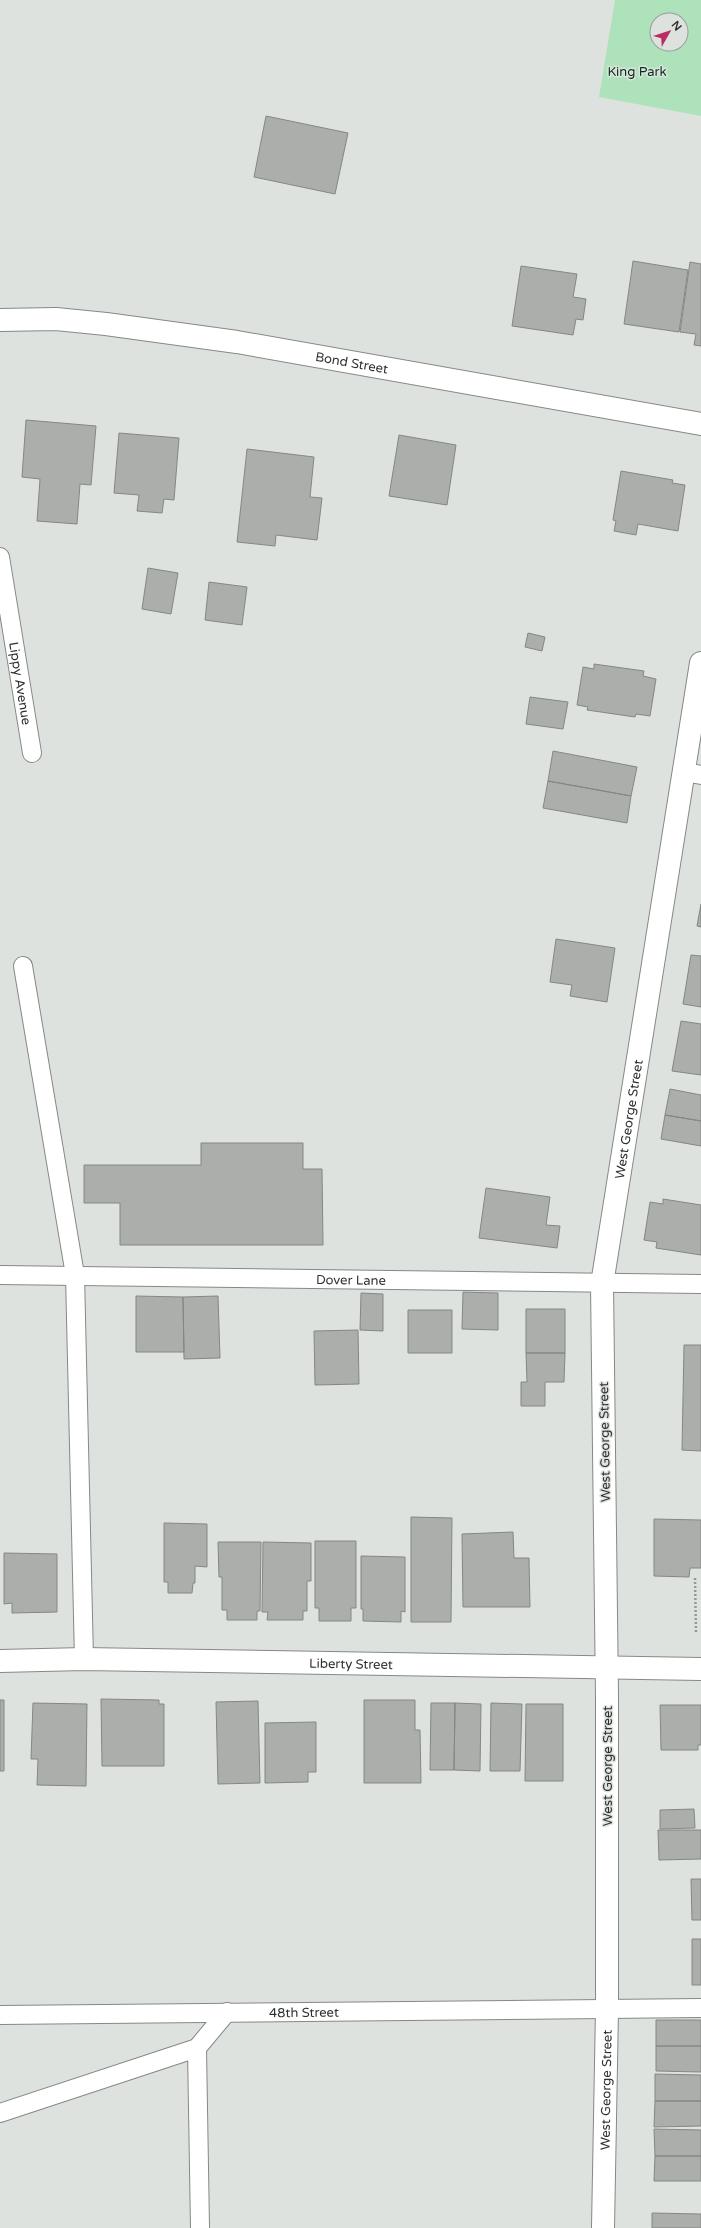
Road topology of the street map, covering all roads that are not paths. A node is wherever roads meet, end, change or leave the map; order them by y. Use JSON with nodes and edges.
{"nodes":[{"id":1,"x":0,"y":320,"type":"edge"},
{"id":2,"x":701,"y":424,"type":"edge"},
{"id":3,"x":0,"y":558,"type":"edge"},
{"id":4,"x":4,"y":615,"type":"edge"},
{"id":5,"x":701,"y":663,"type":"edge"},
{"id":6,"x":32,"y":753,"type":"dead end"},
{"id":7,"x":693,"y":773,"type":"edge"},
{"id":8,"x":23,"y":966,"type":"dead end"},
{"id":9,"x":0,"y":1275,"type":"edge"},
{"id":10,"x":75,"y":1275,"type":"junction"},
{"id":11,"x":602,"y":1284,"type":"junction"},
{"id":12,"x":701,"y":1284,"type":"edge"},
{"id":13,"x":84,"y":1659,"type":"junction"},
{"id":14,"x":0,"y":1661,"type":"edge"},
{"id":15,"x":606,"y":1667,"type":"junction"},
{"id":16,"x":701,"y":1669,"type":"edge"},
{"id":17,"x":701,"y":2008,"type":"edge"},
{"id":18,"x":607,"y":2009,"type":"junction"},
{"id":19,"x":227,"y":2012,"type":"junction"},
{"id":20,"x":0,"y":2015,"type":"edge"},
{"id":21,"x":196,"y":2048,"type":"junction"},
{"id":22,"x":0,"y":2113,"type":"edge"},
{"id":23,"x":200,"y":2228,"type":"edge"},
{"id":24,"x":603,"y":2228,"type":"edge"}],
"edges":[{"from":1,"to":2,"type":"main road","name":"Bond Street"},
{"from":3,"to":4,"type":"lane","name":"Lippy Avenue"},
{"from":4,"to":6,"type":"lane","name":"Lippy Avenue"},
{"from":5,"to":7,"type":"main road","name":"West George Street"},
{"from":7,"to":11,"type":"main road","name":"West George Street"},
{"from":8,"to":10,"type":"lane"},
{"from":9,"to":10,"type":"lane","name":"Dover Lane"},
{"from":10,"to":11,"type":"lane","name":"Dover Lane"},
{"from":10,"to":13,"type":"lane"},
{"from":11,"to":12,"type":"lane","name":"Dover Lane"},
{"from":11,"to":15,"type":"main road","name":"West George Street"},
{"from":13,"to":14,"type":"main road","name":"Liberty Street"},
{"from":13,"to":15,"type":"main road","name":"Liberty Street"},
{"from":15,"to":16,"type":"main road","name":"Liberty Street"},
{"from":15,"to":18,"type":"main road","name":"West George Street"},
{"from":17,"to":18,"type":"lane","name":"48th Street"},
{"from":18,"to":19,"type":"lane","name":"48th Street"},
{"from":18,"to":24,"type":"main road","name":"West George Street"},
{"from":19,"to":20,"type":"lane","name":"48th Street"},
{"from":19,"to":21,"type":"lane"},
{"from":21,"to":22,"type":"lane"},
{"from":21,"to":23,"type":"lane"}]}
